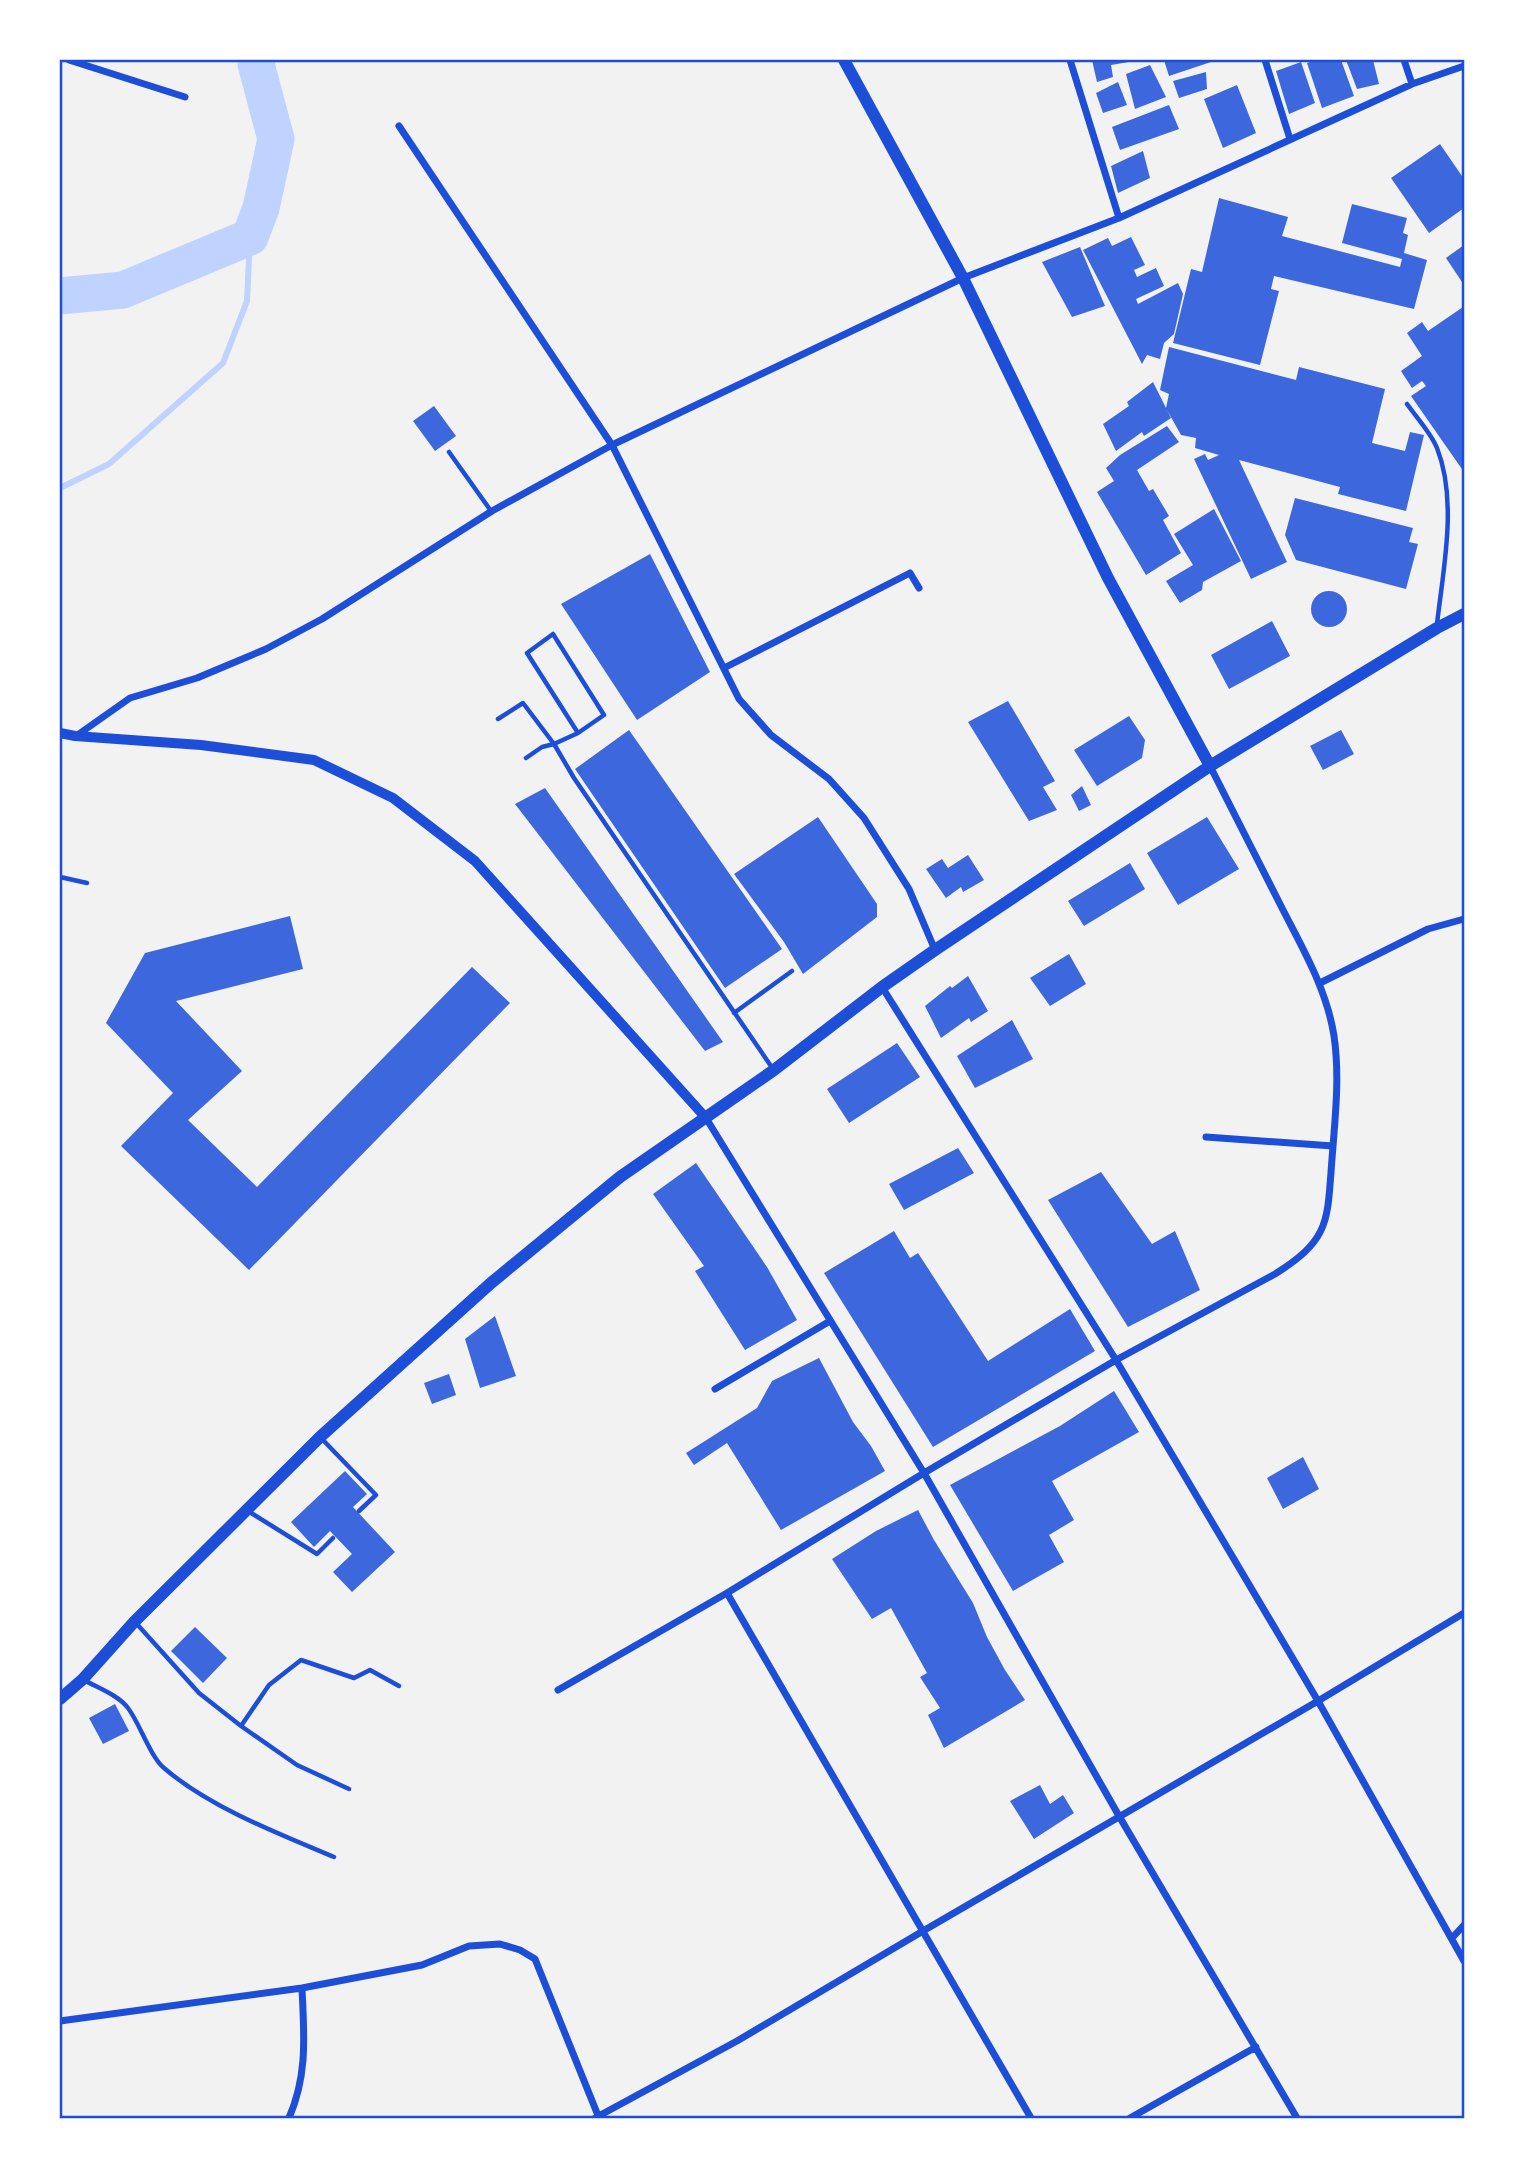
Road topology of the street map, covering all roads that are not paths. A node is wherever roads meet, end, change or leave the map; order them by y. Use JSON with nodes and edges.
{"nodes":[{"id":1,"x":69,"y":60,"type":"edge"},
{"id":2,"x":844,"y":60,"type":"edge"},
{"id":3,"x":1070,"y":60,"type":"edge"},
{"id":4,"x":1265,"y":60,"type":"edge"},
{"id":5,"x":1404,"y":60,"type":"edge"},
{"id":6,"x":1465,"y":66,"type":"edge"},
{"id":7,"x":1412,"y":84,"type":"junction"},
{"id":8,"x":185,"y":97,"type":"dead end"},
{"id":9,"x":399,"y":126,"type":"dead end"},
{"id":10,"x":1290,"y":139,"type":"junction"},
{"id":11,"x":1119,"y":218,"type":"junction"},
{"id":12,"x":963,"y":278,"type":"junction"},
{"id":13,"x":1407,"y":404,"type":"dead end"},
{"id":14,"x":612,"y":445,"type":"junction"},
{"id":15,"x":449,"y":452,"type":"dead end"},
{"id":16,"x":492,"y":511,"type":"junction"},
{"id":17,"x":919,"y":588,"type":"dead end"},
{"id":18,"x":1465,"y":614,"type":"edge"},
{"id":19,"x":1437,"y":628,"type":"junction"},
{"id":20,"x":724,"y":668,"type":"junction"},
{"id":21,"x":498,"y":719,"type":"dead end"},
{"id":22,"x":60,"y":733,"type":"edge"},
{"id":23,"x":578,"y":733,"type":"junction"},
{"id":24,"x":75,"y":736,"type":"junction"},
{"id":25,"x":554,"y":744,"type":"junction"},
{"id":26,"x":526,"y":758,"type":"dead end"},
{"id":27,"x":1210,"y":766,"type":"junction"},
{"id":28,"x":60,"y":877,"type":"edge"},
{"id":29,"x":88,"y":883,"type":"dead end"},
{"id":30,"x":1465,"y":919,"type":"edge"},
{"id":31,"x":935,"y":950,"type":"junction"},
{"id":32,"x":792,"y":971,"type":"dead end"},
{"id":33,"x":1320,"y":984,"type":"junction"},
{"id":34,"x":882,"y":986,"type":"junction"},
{"id":35,"x":734,"y":1013,"type":"junction"},
{"id":36,"x":774,"y":1070,"type":"junction"},
{"id":37,"x":706,"y":1118,"type":"junction"},
{"id":38,"x":1206,"y":1137,"type":"dead end"},
{"id":39,"x":1333,"y":1146,"type":"junction"},
{"id":40,"x":830,"y":1321,"type":"junction"},
{"id":41,"x":1116,"y":1360,"type":"junction"},
{"id":42,"x":715,"y":1389,"type":"dead end"},
{"id":43,"x":320,"y":1437,"type":"junction"},
{"id":44,"x":923,"y":1473,"type":"junction"},
{"id":45,"x":247,"y":1511,"type":"junction"},
{"id":46,"x":359,"y":1511,"type":"dead end"},
{"id":47,"x":333,"y":1538,"type":"dead end"},
{"id":48,"x":727,"y":1593,"type":"junction"},
{"id":49,"x":1465,"y":1613,"type":"edge"},
{"id":50,"x":134,"y":1622,"type":"junction"},
{"id":51,"x":83,"y":1679,"type":"junction"},
{"id":52,"x":399,"y":1686,"type":"dead end"},
{"id":53,"x":558,"y":1690,"type":"dead end"},
{"id":54,"x":60,"y":1699,"type":"edge"},
{"id":55,"x":1318,"y":1701,"type":"junction"},
{"id":56,"x":241,"y":1726,"type":"junction"},
{"id":57,"x":349,"y":1788,"type":"dead end"},
{"id":58,"x":1119,"y":1816,"type":"junction"},
{"id":59,"x":334,"y":1857,"type":"dead end"},
{"id":60,"x":1465,"y":1925,"type":"edge"},
{"id":61,"x":923,"y":1931,"type":"junction"},
{"id":62,"x":1452,"y":1938,"type":"junction"},
{"id":63,"x":1465,"y":1961,"type":"edge"},
{"id":64,"x":302,"y":1988,"type":"junction"},
{"id":65,"x":60,"y":2021,"type":"edge"},
{"id":66,"x":1256,"y":2047,"type":"junction"},
{"id":67,"x":598,"y":2118,"type":"edge"},
{"id":68,"x":289,"y":2119,"type":"edge"},
{"id":69,"x":1031,"y":2119,"type":"edge"},
{"id":70,"x":1130,"y":2119,"type":"edge"},
{"id":71,"x":1297,"y":2119,"type":"edge"}],
"edges":[{"from":1,"to":8,"type":"street"},
{"from":2,"to":12,"type":"main road"},
{"from":3,"to":11,"type":"street"},
{"from":4,"to":10,"type":"street"},
{"from":5,"to":7,"type":"street"},
{"from":6,"to":7,"type":"street"},
{"from":7,"to":10,"type":"street"},
{"from":9,"to":14,"type":"street"},
{"from":10,"to":11,"type":"street"},
{"from":11,"to":12,"type":"street"},
{"from":12,"to":14,"type":"street"},
{"from":12,"to":27,"type":"main road"},
{"from":13,"to":19,"type":"lane"},
{"from":14,"to":16,"type":"street"},
{"from":14,"to":20,"type":"street"},
{"from":15,"to":16,"type":"lane"},
{"from":16,"to":24,"type":"street"},
{"from":17,"to":20,"type":"street"},
{"from":18,"to":19,"type":"main road"},
{"from":19,"to":27,"type":"main road"},
{"from":20,"to":31,"type":"street"},
{"from":21,"to":25,"type":"lane"},
{"from":22,"to":24,"type":"street"},
{"from":23,"to":23,"type":"lane"},
{"from":23,"to":25,"type":"lane"},
{"from":24,"to":37,"type":"street"},
{"from":25,"to":26,"type":"lane"},
{"from":25,"to":35,"type":"lane"},
{"from":27,"to":31,"type":"main road"},
{"from":27,"to":33,"type":"street"},
{"from":28,"to":29,"type":"lane"},
{"from":30,"to":33,"type":"street"},
{"from":31,"to":34,"type":"main road"},
{"from":32,"to":35,"type":"lane"},
{"from":33,"to":39,"type":"street"},
{"from":34,"to":36,"type":"main road"},
{"from":34,"to":41,"type":"street"},
{"from":35,"to":36,"type":"lane"},
{"from":36,"to":37,"type":"main road"},
{"from":37,"to":40,"type":"street"},
{"from":37,"to":43,"type":"main road"},
{"from":38,"to":39,"type":"street"},
{"from":39,"to":41,"type":"street"},
{"from":40,"to":42,"type":"street"},
{"from":40,"to":44,"type":"street"},
{"from":41,"to":44,"type":"street"},
{"from":41,"to":55,"type":"street"},
{"from":43,"to":45,"type":"main road"},
{"from":43,"to":46,"type":"lane"},
{"from":44,"to":48,"type":"street"},
{"from":44,"to":58,"type":"street"},
{"from":45,"to":47,"type":"lane"},
{"from":45,"to":50,"type":"main road"},
{"from":48,"to":53,"type":"street"},
{"from":48,"to":61,"type":"street"},
{"from":49,"to":55,"type":"street"},
{"from":50,"to":51,"type":"main road"},
{"from":50,"to":56,"type":"lane"},
{"from":51,"to":54,"type":"main road"},
{"from":51,"to":59,"type":"lane"},
{"from":52,"to":56,"type":"lane"},
{"from":55,"to":58,"type":"street"},
{"from":55,"to":62,"type":"street"},
{"from":56,"to":57,"type":"lane"},
{"from":58,"to":61,"type":"street"},
{"from":58,"to":66,"type":"street"},
{"from":60,"to":62,"type":"street"},
{"from":61,"to":67,"type":"street"},
{"from":61,"to":69,"type":"street"},
{"from":62,"to":63,"type":"street"},
{"from":64,"to":65,"type":"street"},
{"from":64,"to":67,"type":"street"},
{"from":64,"to":68,"type":"street"},
{"from":66,"to":70,"type":"street"},
{"from":66,"to":71,"type":"street"}]}
